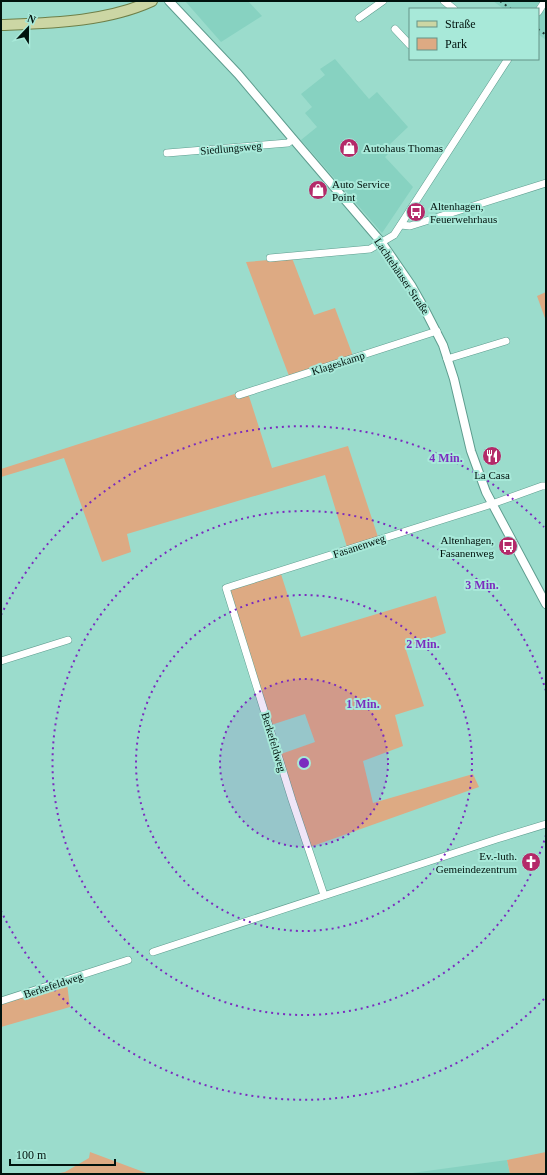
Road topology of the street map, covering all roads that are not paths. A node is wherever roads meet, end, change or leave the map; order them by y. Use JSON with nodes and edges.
{"nodes":[{"id":1,"x":152,"y":1,"type":"edge"},
{"id":2,"x":170,"y":1,"type":"edge"},
{"id":3,"x":383,"y":1,"type":"edge"},
{"id":4,"x":444,"y":1,"type":"edge"},
{"id":5,"x":545,"y":1,"type":"edge"},
{"id":6,"x":453,"y":8,"type":"edge"},
{"id":7,"x":539,"y":10,"type":"edge"},
{"id":8,"x":359,"y":18,"type":"dead end"},
{"id":9,"x":1,"y":25,"type":"edge"},
{"id":10,"x":395,"y":29,"type":"dead end"},
{"id":11,"x":409,"y":44,"type":"edge"},
{"id":12,"x":507,"y":60,"type":"edge"},
{"id":13,"x":293,"y":139,"type":"junction"},
{"id":14,"x":167,"y":153,"type":"dead end"},
{"id":15,"x":546,"y":183,"type":"edge"},
{"id":16,"x":402,"y":225,"type":"junction"},
{"id":17,"x":382,"y":243,"type":"junction"},
{"id":18,"x":270,"y":258,"type":"dead end"},
{"id":19,"x":437,"y":331,"type":"junction"},
{"id":20,"x":506,"y":341,"type":"dead end"},
{"id":21,"x":448,"y":359,"type":"junction"},
{"id":22,"x":239,"y":395,"type":"dead end"},
{"id":23,"x":546,"y":486,"type":"edge"},
{"id":24,"x":492,"y":504,"type":"junction"},
{"id":25,"x":226,"y":588,"type":"joint"},
{"id":26,"x":546,"y":604,"type":"edge"},
{"id":27,"x":68,"y":640,"type":"dead end"},
{"id":28,"x":1,"y":661,"type":"edge"},
{"id":29,"x":546,"y":824,"type":"edge"},
{"id":30,"x":324,"y":895,"type":"junction"},
{"id":31,"x":153,"y":952,"type":"dead end"},
{"id":32,"x":128,"y":960,"type":"dead end"},
{"id":33,"x":1,"y":1001,"type":"edge"}],
"edges":[{"from":1,"to":9,"type":"main road"},
{"from":2,"to":13,"type":"street","name":"Lachtehäuser Straße"},
{"from":3,"to":8,"type":"street"},
{"from":4,"to":6,"type":"street"},
{"from":5,"to":7,"type":"street"},
{"from":10,"to":11,"type":"street"},
{"from":12,"to":16,"type":"street"},
{"from":13,"to":14,"type":"street","name":"Siedlungsweg"},
{"from":13,"to":17,"type":"street","name":"Lachtehäuser Straße"},
{"from":15,"to":16,"type":"street"},
{"from":16,"to":17,"type":"street"},
{"from":17,"to":18,"type":"street"},
{"from":17,"to":19,"type":"street","name":"Lachtehäuser Straße"},
{"from":19,"to":21,"type":"street","name":"Lachtehäuser Straße"},
{"from":19,"to":22,"type":"street","name":"Klageskamp"},
{"from":20,"to":21,"type":"street"},
{"from":21,"to":24,"type":"street","name":"Lachtehäuser Straße"},
{"from":23,"to":24,"type":"street","name":"Fasanenweg"},
{"from":24,"to":25,"type":"street","name":"Fasanenweg"},
{"from":24,"to":26,"type":"street","name":"Lachtehäuser Straße"},
{"from":25,"to":30,"type":"street","name":"Berkefeldweg"},
{"from":27,"to":28,"type":"street"},
{"from":29,"to":30,"type":"street"},
{"from":30,"to":31,"type":"street"},
{"from":32,"to":33,"type":"street","name":"Berkefeldweg"}]}
